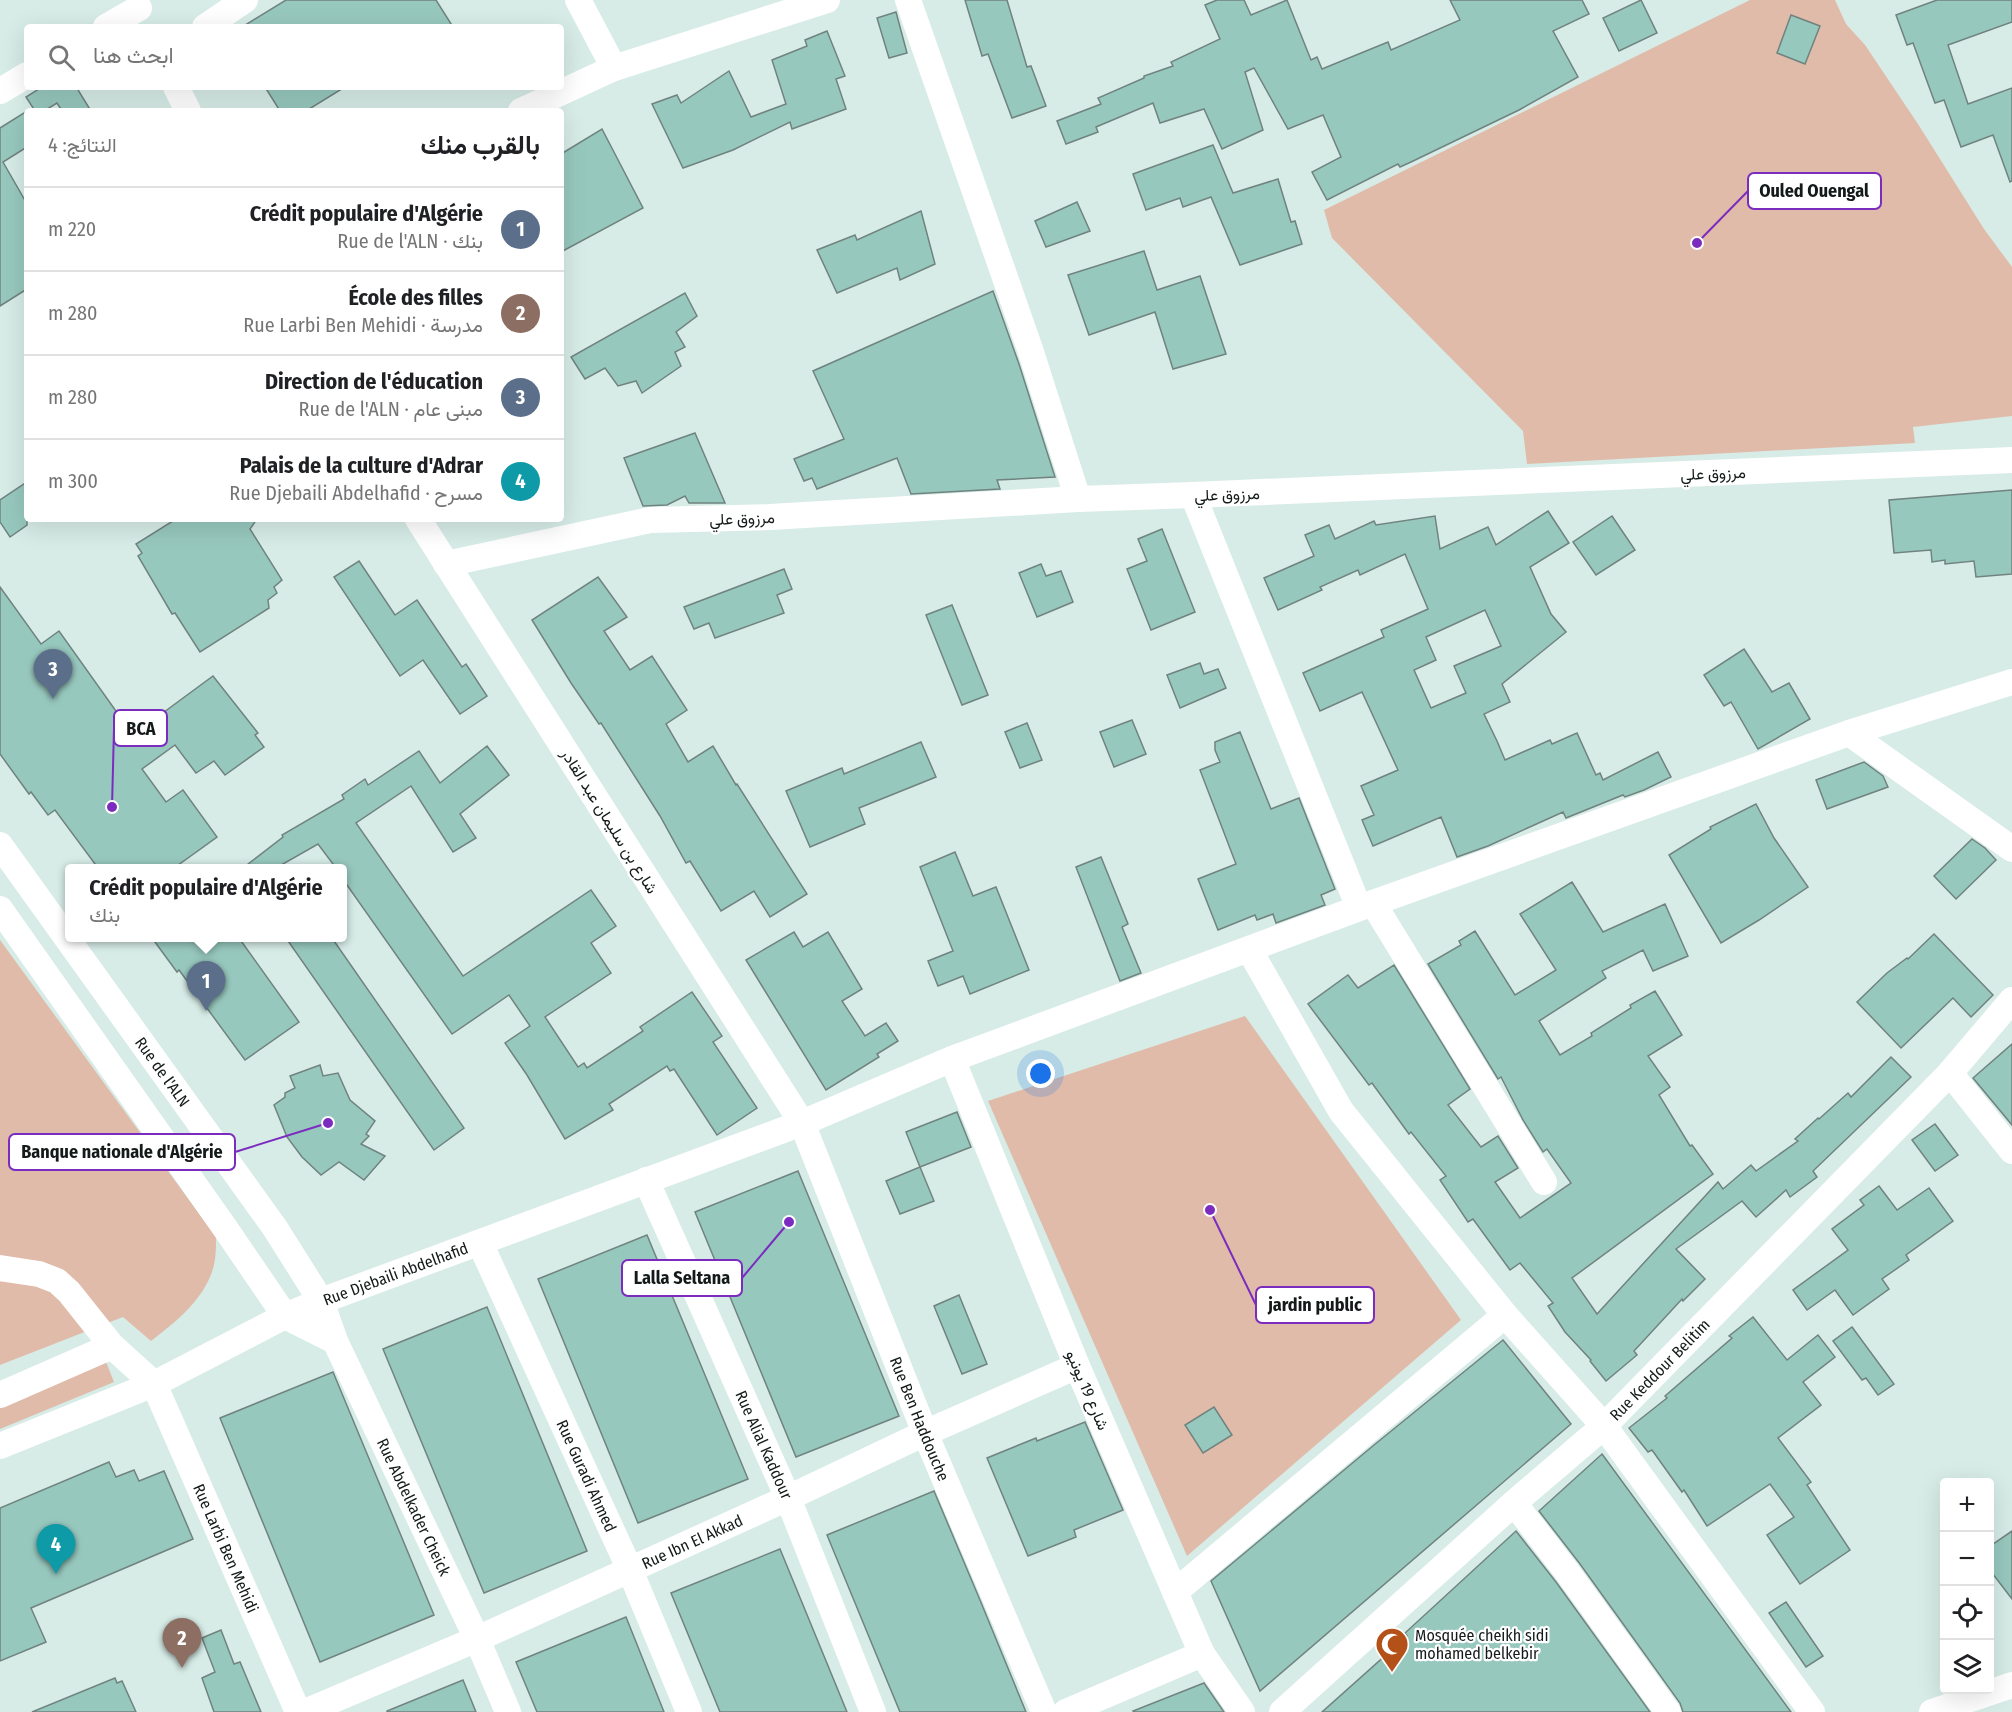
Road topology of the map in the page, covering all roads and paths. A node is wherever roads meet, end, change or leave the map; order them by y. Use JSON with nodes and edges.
{"nodes":[{"id":1,"x":245,"y":0,"type":"edge"},
{"id":2,"x":578,"y":0,"type":"edge"},
{"id":3,"x":826,"y":0,"type":"edge"},
{"id":4,"x":908,"y":0,"type":"edge"},
{"id":5,"x":140,"y":12,"type":"edge"},
{"id":6,"x":113,"y":24,"type":"edge"},
{"id":7,"x":210,"y":24,"type":"edge"},
{"id":8,"x":614,"y":68,"type":"junction"},
{"id":9,"x":24,"y":77,"type":"edge"},
{"id":10,"x":178,"y":90,"type":"edge"},
{"id":11,"x":0,"y":91,"type":"edge"},
{"id":12,"x":186,"y":108,"type":"edge"},
{"id":13,"x":527,"y":108,"type":"edge"},
{"id":14,"x":2012,"y":460,"type":"edge"},
{"id":15,"x":1193,"y":495,"type":"junction"},
{"id":16,"x":1078,"y":499,"type":"junction"},
{"id":17,"x":420,"y":522,"type":"edge"},
{"id":18,"x":446,"y":564,"type":"junction"},
{"id":19,"x":2012,"y":682,"type":"edge"},
{"id":20,"x":1849,"y":733,"type":"junction"},
{"id":21,"x":0,"y":845,"type":"edge"},
{"id":22,"x":2012,"y":849,"type":"edge"},
{"id":23,"x":1366,"y":906,"type":"junction"},
{"id":24,"x":0,"y":909,"type":"edge"},
{"id":25,"x":65,"y":936,"type":"edge"},
{"id":26,"x":70,"y":942,"type":"edge"},
{"id":27,"x":1249,"y":949,"type":"junction"},
{"id":28,"x":2012,"y":1000,"type":"edge"},
{"id":29,"x":952,"y":1059,"type":"junction"},
{"id":30,"x":1950,"y":1073,"type":"junction"},
{"id":31,"x":802,"y":1123,"type":"junction"},
{"id":32,"x":2012,"y":1151,"type":"edge"},
{"id":33,"x":646,"y":1180,"type":"junction"},
{"id":34,"x":1544,"y":1182,"type":"dead end"},
{"id":35,"x":480,"y":1243,"type":"junction"},
{"id":36,"x":0,"y":1268,"type":"edge"},
{"id":37,"x":321,"y":1301,"type":"junction"},
{"id":38,"x":1505,"y":1315,"type":"junction"},
{"id":39,"x":285,"y":1316,"type":"junction"},
{"id":40,"x":335,"y":1341,"type":"junction"},
{"id":41,"x":112,"y":1346,"type":"junction"},
{"id":42,"x":1077,"y":1366,"type":"junction"},
{"id":43,"x":154,"y":1384,"type":"junction"},
{"id":44,"x":0,"y":1395,"type":"edge"},
{"id":45,"x":1604,"y":1426,"type":"junction"},
{"id":46,"x":925,"y":1433,"type":"junction"},
{"id":47,"x":0,"y":1446,"type":"edge"},
{"id":48,"x":788,"y":1498,"type":"junction"},
{"id":49,"x":1515,"y":1503,"type":"junction"},
{"id":50,"x":630,"y":1570,"type":"junction"},
{"id":51,"x":1175,"y":1592,"type":"junction"},
{"id":52,"x":477,"y":1639,"type":"junction"},
{"id":53,"x":1202,"y":1654,"type":"junction"},
{"id":54,"x":2012,"y":1684,"type":"edge"},
{"id":55,"x":298,"y":1712,"type":"edge"},
{"id":56,"x":305,"y":1712,"type":"edge"},
{"id":57,"x":508,"y":1712,"type":"edge"},
{"id":58,"x":690,"y":1712,"type":"edge"},
{"id":59,"x":873,"y":1712,"type":"edge"},
{"id":60,"x":1044,"y":1712,"type":"edge"},
{"id":61,"x":1066,"y":1712,"type":"edge"},
{"id":62,"x":1242,"y":1712,"type":"edge"},
{"id":63,"x":1282,"y":1712,"type":"edge"},
{"id":64,"x":1668,"y":1712,"type":"edge"},
{"id":65,"x":1812,"y":1712,"type":"edge"},
{"id":66,"x":1932,"y":1712,"type":"edge"}],
"edges":[{"from":1,"to":7,"type":"street"},
{"from":2,"to":8,"type":"street"},
{"from":3,"to":8,"type":"street"},
{"from":4,"to":16,"type":"street"},
{"from":5,"to":6,"type":"street"},
{"from":8,"to":13,"type":"street"},
{"from":9,"to":11,"type":"street"},
{"from":10,"to":12,"type":"street"},
{"from":14,"to":15,"type":"street","name":"مرزوق علي"},
{"from":15,"to":16,"type":"street","name":"مرزوق علي"},
{"from":15,"to":23,"type":"street"},
{"from":16,"to":18,"type":"street","name":"مرزوق علي"},
{"from":17,"to":18,"type":"street","name":"شارع بن سليمان عبد القادر"},
{"from":18,"to":31,"type":"street","name":"شارع بن سليمان عبد القادر"},
{"from":19,"to":20,"type":"street","name":"Rue Djebaili Abdelhafid"},
{"from":20,"to":22,"type":"street"},
{"from":20,"to":23,"type":"street","name":"Rue Djebaili Abdelhafid"},
{"from":21,"to":25,"type":"street","name":"Rue de l'ALN"},
{"from":23,"to":27,"type":"street","name":"Rue Djebaili Abdelhafid"},
{"from":23,"to":34,"type":"street"},
{"from":24,"to":39,"type":"street"},
{"from":26,"to":37,"type":"street","name":"Rue de l'ALN"},
{"from":27,"to":29,"type":"street","name":"Rue Djebaili Abdelhafid"},
{"from":27,"to":38,"type":"street"},
{"from":28,"to":30,"type":"street","name":"Rue Keddour Belitim"},
{"from":29,"to":31,"type":"street","name":"Rue Djebaili Abdelhafid"},
{"from":29,"to":42,"type":"street","name":"شارع 19 يونيو"},
{"from":30,"to":32,"type":"street"},
{"from":30,"to":45,"type":"street","name":"Rue Keddour Belitim"},
{"from":31,"to":33,"type":"street","name":"Rue Djebaili Abdelhafid"},
{"from":31,"to":46,"type":"street","name":"Rue Ben Haddouche"},
{"from":33,"to":35,"type":"street","name":"Rue Djebaili Abdelhafid"},
{"from":33,"to":48,"type":"street","name":"Rue Alial Kaddour"},
{"from":35,"to":37,"type":"street","name":"Rue Djebaili Abdelhafid"},
{"from":35,"to":50,"type":"street","name":"Rue Guradi Ahmed"},
{"from":36,"to":41,"type":"street"},
{"from":37,"to":39,"type":"street","name":"Rue Djebaili Abdelhafid"},
{"from":37,"to":40,"type":"street","name":"Rue Abdelkader Cheick"},
{"from":38,"to":45,"type":"street"},
{"from":38,"to":51,"type":"street"},
{"from":39,"to":40,"type":"street"},
{"from":39,"to":43,"type":"street","name":"Rue Djebaili Abdelhafid"},
{"from":40,"to":52,"type":"street","name":"Rue Abdelkader Cheick"},
{"from":41,"to":43,"type":"street"},
{"from":41,"to":44,"type":"street"},
{"from":42,"to":46,"type":"street","name":"Rue Ibn El Akkad"},
{"from":42,"to":51,"type":"street","name":"شارع 19 يونيو"},
{"from":43,"to":47,"type":"street","name":"Rue Djebaili Abdelhafid"},
{"from":43,"to":55,"type":"street","name":"Rue Larbi Ben Mehidi"},
{"from":45,"to":49,"type":"street","name":"Rue Keddour Belitim"},
{"from":45,"to":65,"type":"street"},
{"from":46,"to":48,"type":"street","name":"Rue Ibn El Akkad"},
{"from":46,"to":60,"type":"street","name":"Rue Ben Haddouche"},
{"from":48,"to":50,"type":"street","name":"Rue Ibn El Akkad"},
{"from":48,"to":59,"type":"street","name":"Rue Alial Kaddour"},
{"from":49,"to":63,"type":"street","name":"Rue Keddour Belitim"},
{"from":49,"to":64,"type":"street"},
{"from":50,"to":52,"type":"street","name":"Rue Ibn El Akkad"},
{"from":50,"to":58,"type":"street","name":"Rue Guradi Ahmed"},
{"from":51,"to":53,"type":"street","name":"شارع 19 يونيو"},
{"from":52,"to":56,"type":"street","name":"Rue Ibn El Akkad"},
{"from":52,"to":57,"type":"street","name":"Rue Abdelkader Cheick"},
{"from":53,"to":61,"type":"street"},
{"from":53,"to":62,"type":"street","name":"شارع 19 يونيو"},
{"from":54,"to":66,"type":"street"}]}
